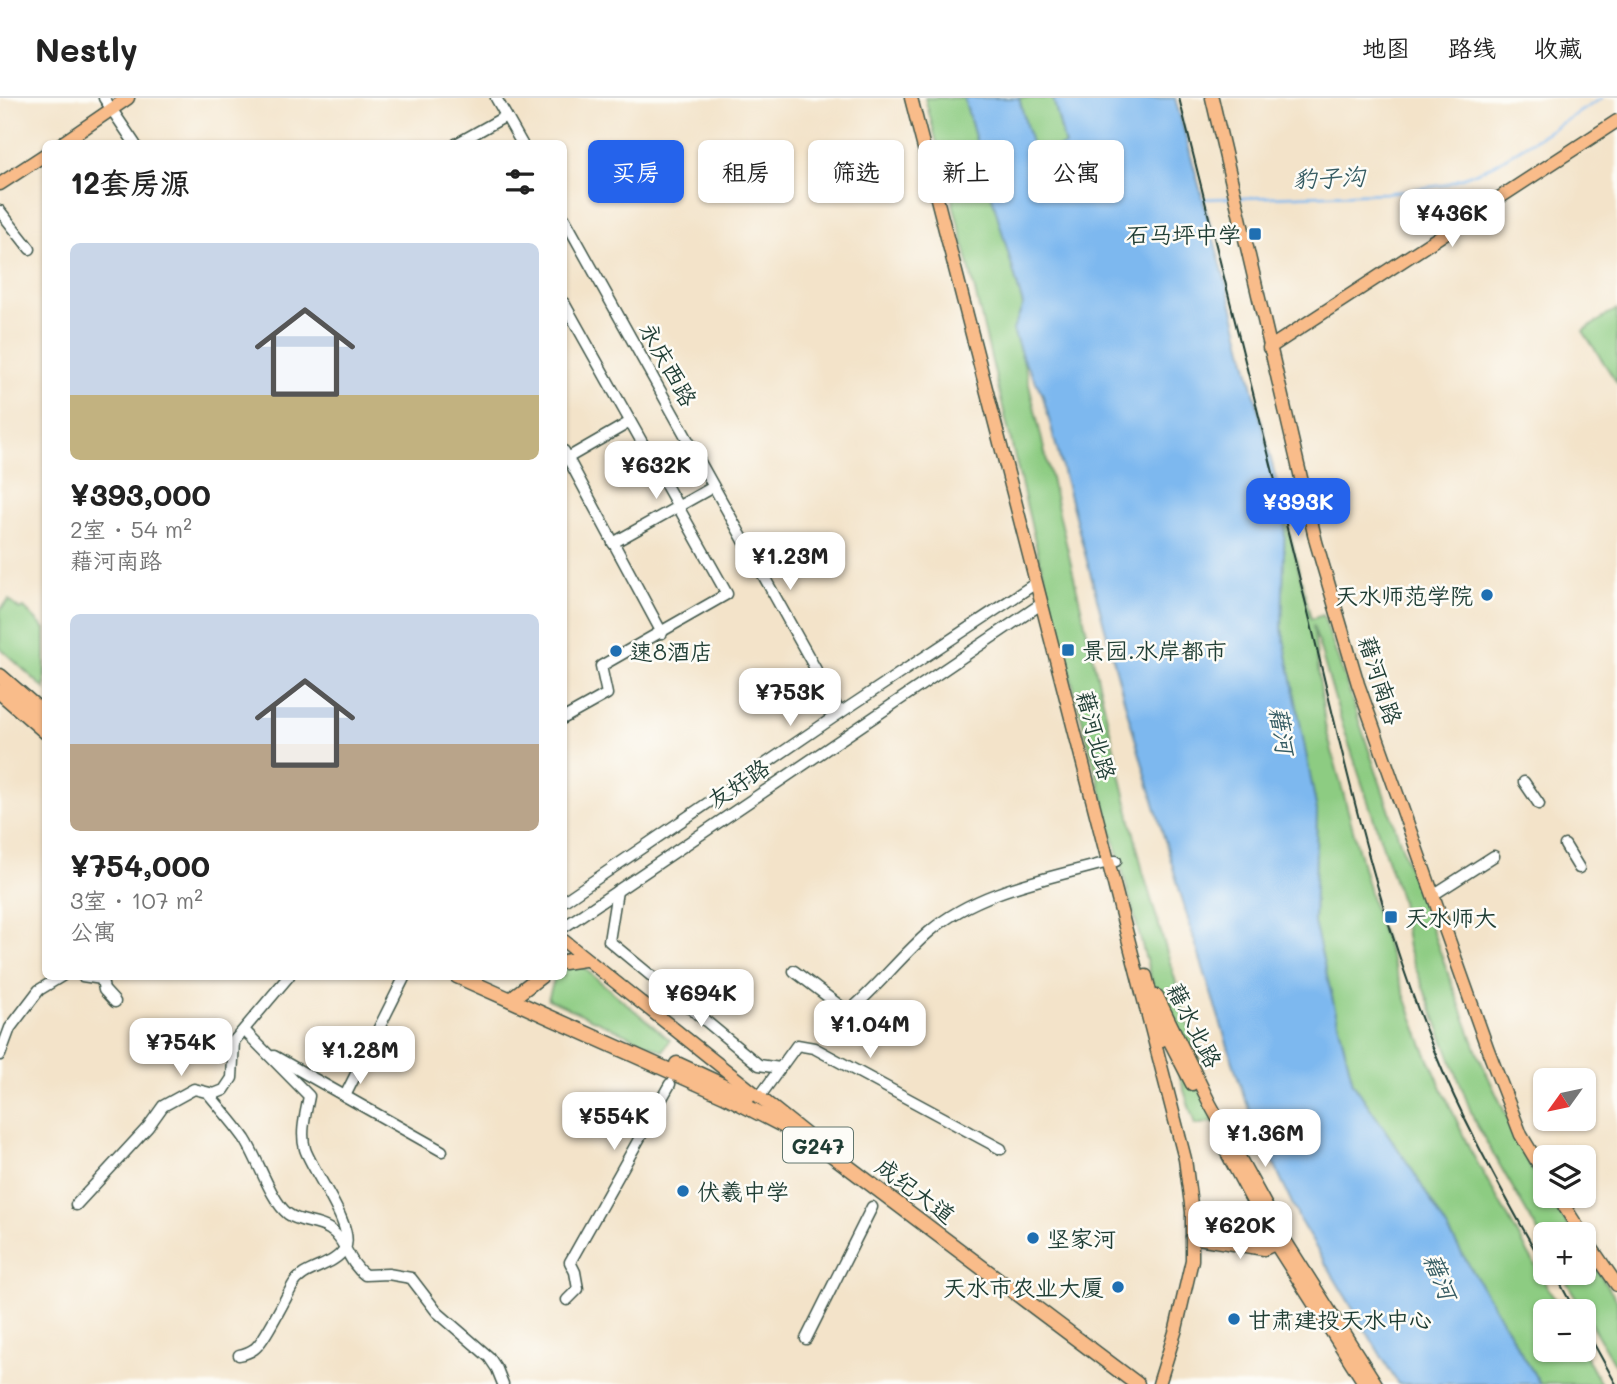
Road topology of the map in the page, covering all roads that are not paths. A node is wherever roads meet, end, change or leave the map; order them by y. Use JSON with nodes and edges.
{"nodes":[{"id":1,"x":128,"y":98,"type":"edge"},
{"id":2,"x":496,"y":98,"type":"edge"},
{"id":3,"x":911,"y":98,"type":"edge"},
{"id":4,"x":919,"y":98,"type":"edge"},
{"id":5,"x":1215,"y":99,"type":"edge"},
{"id":6,"x":108,"y":104,"type":"edge"},
{"id":7,"x":506,"y":116,"type":"junction"},
{"id":8,"x":1617,"y":121,"type":"edge"},
{"id":9,"x":66,"y":140,"type":"edge"},
{"id":10,"x":132,"y":140,"type":"edge"},
{"id":11,"x":464,"y":140,"type":"edge"},
{"id":12,"x":520,"y":140,"type":"edge"},
{"id":13,"x":42,"y":156,"type":"edge"},
{"id":14,"x":2,"y":178,"type":"edge"},
{"id":15,"x":0,"y":211,"type":"edge"},
{"id":16,"x":567,"y":223,"type":"edge"},
{"id":17,"x":30,"y":249,"type":"dead end"},
{"id":18,"x":567,"y":308,"type":"edge"},
{"id":19,"x":1269,"y":348,"type":"junction"},
{"id":20,"x":630,"y":422,"type":"junction"},
{"id":21,"x":567,"y":455,"type":"edge"},
{"id":22,"x":567,"y":460,"type":"edge"},
{"id":23,"x":713,"y":487,"type":"junction"},
{"id":24,"x":678,"y":507,"type":"junction"},
{"id":25,"x":613,"y":543,"type":"junction"},
{"id":26,"x":1035,"y":583,"type":"junction"},
{"id":27,"x":1041,"y":604,"type":"junction"},
{"id":28,"x":662,"y":633,"type":"junction"},
{"id":29,"x":0,"y":676,"type":"edge"},
{"id":30,"x":0,"y":692,"type":"edge"},
{"id":31,"x":42,"y":713,"type":"edge"},
{"id":32,"x":840,"y":713,"type":"junction"},
{"id":33,"x":567,"y":716,"type":"edge"},
{"id":34,"x":42,"y":729,"type":"edge"},
{"id":35,"x":1524,"y":782,"type":"dead end"},
{"id":36,"x":1539,"y":804,"type":"dead end"},
{"id":37,"x":1565,"y":845,"type":"dead end"},
{"id":38,"x":1494,"y":856,"type":"dead end"},
{"id":39,"x":1112,"y":862,"type":"junction"},
{"id":40,"x":1579,"y":868,"type":"dead end"},
{"id":41,"x":617,"y":891,"type":"junction"},
{"id":42,"x":1433,"y":895,"type":"junction"},
{"id":43,"x":567,"y":899,"type":"edge"},
{"id":44,"x":567,"y":925,"type":"edge"},
{"id":45,"x":567,"y":945,"type":"edge"},
{"id":46,"x":584,"y":959,"type":"junction"},
{"id":47,"x":567,"y":962,"type":"edge"},
{"id":48,"x":794,"y":971,"type":"dead end"},
{"id":49,"x":1142,"y":976,"type":"junction"},
{"id":50,"x":55,"y":980,"type":"edge"},
{"id":51,"x":104,"y":980,"type":"edge"},
{"id":52,"x":286,"y":980,"type":"edge"},
{"id":53,"x":403,"y":980,"type":"edge"},
{"id":54,"x":466,"y":980,"type":"edge"},
{"id":55,"x":484,"y":980,"type":"edge"},
{"id":56,"x":536,"y":980,"type":"edge"},
{"id":57,"x":516,"y":995,"type":"junction"},
{"id":58,"x":115,"y":1002,"type":"dead end"},
{"id":59,"x":1157,"y":1015,"type":"junction"},
{"id":60,"x":244,"y":1030,"type":"junction"},
{"id":61,"x":263,"y":1049,"type":"junction"},
{"id":62,"x":0,"y":1055,"type":"edge"},
{"id":63,"x":780,"y":1068,"type":"junction"},
{"id":64,"x":670,"y":1084,"type":"dead end"},
{"id":65,"x":208,"y":1093,"type":"junction"},
{"id":66,"x":345,"y":1096,"type":"junction"},
{"id":67,"x":760,"y":1096,"type":"junction"},
{"id":68,"x":794,"y":1123,"type":"junction"},
{"id":69,"x":815,"y":1142,"type":"junction"},
{"id":70,"x":1001,"y":1149,"type":"dead end"},
{"id":71,"x":442,"y":1151,"type":"dead end"},
{"id":72,"x":1533,"y":1155,"type":"edge"},
{"id":73,"x":76,"y":1205,"type":"dead end"},
{"id":74,"x":872,"y":1207,"type":"dead end"},
{"id":75,"x":1196,"y":1237,"type":"junction"},
{"id":76,"x":1280,"y":1241,"type":"junction"},
{"id":77,"x":345,"y":1247,"type":"junction"},
{"id":78,"x":1596,"y":1254,"type":"edge"},
{"id":79,"x":1617,"y":1285,"type":"edge"},
{"id":80,"x":567,"y":1300,"type":"dead end"},
{"id":81,"x":806,"y":1339,"type":"dead end"},
{"id":82,"x":239,"y":1356,"type":"dead end"},
{"id":83,"x":1366,"y":1381,"type":"edge"},
{"id":84,"x":503,"y":1384,"type":"edge"},
{"id":85,"x":1137,"y":1384,"type":"edge"},
{"id":86,"x":1146,"y":1384,"type":"edge"},
{"id":87,"x":1158,"y":1384,"type":"edge"},
{"id":88,"x":1167,"y":1384,"type":"edge"}],
"edges":[{"from":1,"to":6,"type":"main road"},
{"from":2,"to":7,"type":"street"},
{"from":3,"to":26,"type":"main road","name":"藉河北路"},
{"from":4,"to":39,"type":"main road","name":"藉河北路"},
{"from":5,"to":19,"type":"main road","name":"藉河南路"},
{"from":6,"to":9,"type":"main road"},
{"from":6,"to":10,"type":"street"},
{"from":7,"to":11,"type":"street"},
{"from":7,"to":12,"type":"street"},
{"from":8,"to":19,"type":"main road"},
{"from":13,"to":14,"type":"main road"},
{"from":15,"to":17,"type":"street"},
{"from":16,"to":23,"type":"street","name":"永庆西路"},
{"from":18,"to":20,"type":"street"},
{"from":19,"to":42,"type":"main road","name":"藉河南路"},
{"from":20,"to":21,"type":"street"},
{"from":20,"to":24,"type":"street"},
{"from":22,"to":25,"type":"street"},
{"from":23,"to":24,"type":"street"},
{"from":23,"to":32,"type":"street","name":"永庆西路"},
{"from":24,"to":25,"type":"street"},
{"from":24,"to":28,"type":"street"},
{"from":25,"to":28,"type":"street"},
{"from":26,"to":27,"type":"main road","name":"藉河北路"},
{"from":26,"to":32,"type":"street","name":"友好路"},
{"from":27,"to":39,"type":"main road","name":"藉河北路"},
{"from":27,"to":41,"type":"street","name":"友好路"},
{"from":28,"to":33,"type":"street"},
{"from":29,"to":31,"type":"highway"},
{"from":30,"to":34,"type":"highway"},
{"from":32,"to":43,"type":"street","name":"友好路"},
{"from":35,"to":36,"type":"street"},
{"from":37,"to":40,"type":"street"},
{"from":38,"to":42,"type":"street"},
{"from":39,"to":48,"type":"street"},
{"from":39,"to":49,"type":"main road","name":"藉河北路"},
{"from":41,"to":44,"type":"street","name":"友好路"},
{"from":41,"to":63,"type":"street"},
{"from":42,"to":72,"type":"main road","name":"藉河南路"},
{"from":45,"to":46,"type":"main road"},
{"from":46,"to":47,"type":"highway"},
{"from":46,"to":67,"type":"main road"},
{"from":49,"to":59,"type":"main road","name":"藉河北路"},
{"from":49,"to":75,"type":"main road","name":"藉河北路"},
{"from":49,"to":76,"type":"main road","name":"藉水北路"},
{"from":50,"to":62,"type":"street"},
{"from":51,"to":58,"type":"street"},
{"from":52,"to":60,"type":"street"},
{"from":53,"to":66,"type":"street"},
{"from":54,"to":69,"type":"highway","name":"成纪大道","number":"G247"},
{"from":55,"to":57,"type":"highway","name":"成纪大道","number":"G247"},
{"from":56,"to":57,"type":"highway"},
{"from":57,"to":68,"type":"highway","name":"成纪大道","number":"G247"},
{"from":59,"to":75,"type":"main road","name":"藉河北路"},
{"from":59,"to":76,"type":"main road","name":"藉水北路"},
{"from":60,"to":61,"type":"street"},
{"from":60,"to":65,"type":"street"},
{"from":61,"to":66,"type":"street"},
{"from":61,"to":77,"type":"street"},
{"from":63,"to":67,"type":"street"},
{"from":63,"to":70,"type":"street"},
{"from":64,"to":80,"type":"street"},
{"from":65,"to":73,"type":"street"},
{"from":65,"to":77,"type":"street"},
{"from":66,"to":71,"type":"street"},
{"from":67,"to":68,"type":"main road"},
{"from":68,"to":69,"type":"main road"},
{"from":68,"to":86,"type":"highway","name":"成纪大道","number":"G247"},
{"from":69,"to":85,"type":"highway","name":"成纪大道","number":"G247"},
{"from":74,"to":81,"type":"street"},
{"from":75,"to":76,"type":"main road"},
{"from":75,"to":87,"type":"main road","name":"藉河北路"},
{"from":75,"to":88,"type":"main road","name":"藉河北路"},
{"from":76,"to":83,"type":"main road","name":"藉水北路"},
{"from":77,"to":82,"type":"street"},
{"from":77,"to":84,"type":"street"},
{"from":78,"to":79,"type":"main road"}]}
